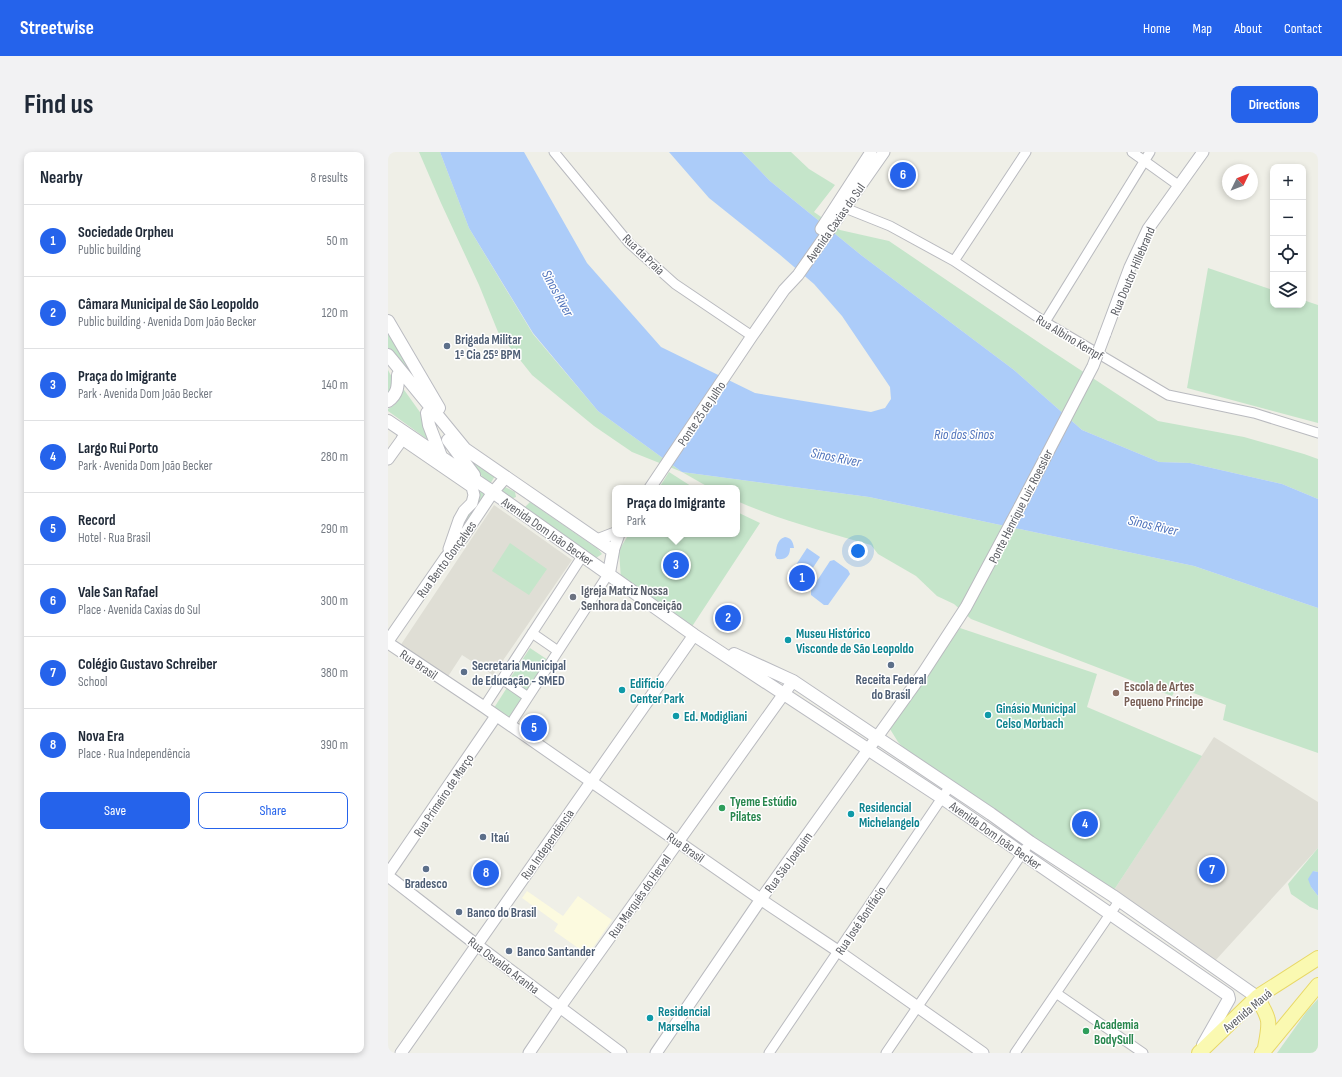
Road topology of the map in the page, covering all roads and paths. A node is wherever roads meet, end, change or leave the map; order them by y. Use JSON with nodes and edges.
{"nodes":[{"id":1,"x":554,"y":152,"type":"edge"},
{"id":2,"x":871,"y":152,"type":"edge"},
{"id":3,"x":884,"y":152,"type":"edge"},
{"id":4,"x":1026,"y":152,"type":"edge"},
{"id":5,"x":1132,"y":152,"type":"edge"},
{"id":6,"x":1150,"y":152,"type":"edge"},
{"id":7,"x":1203,"y":152,"type":"edge"},
{"id":8,"x":1144,"y":160,"type":"junction"},
{"id":9,"x":1178,"y":185,"type":"junction"},
{"id":10,"x":841,"y":206,"type":"junction"},
{"id":11,"x":954,"y":261,"type":"junction"},
{"id":12,"x":388,"y":321,"type":"edge"},
{"id":13,"x":1045,"y":322,"type":"junction"},
{"id":14,"x":1105,"y":334,"type":"joint"},
{"id":15,"x":752,"y":336,"type":"junction"},
{"id":16,"x":742,"y":352,"type":"joint"},
{"id":17,"x":388,"y":355,"type":"edge"},
{"id":18,"x":388,"y":364,"type":"edge"},
{"id":19,"x":398,"y":375,"type":"junction"},
{"id":20,"x":388,"y":401,"type":"edge"},
{"id":21,"x":427,"y":413,"type":"junction"},
{"id":22,"x":388,"y":421,"type":"edge"},
{"id":23,"x":1318,"y":433,"type":"edge"},
{"id":24,"x":404,"y":436,"type":"junction"},
{"id":25,"x":460,"y":443,"type":"junction"},
{"id":26,"x":417,"y":449,"type":"junction"},
{"id":27,"x":391,"y":455,"type":"edge"},
{"id":28,"x":441,"y":457,"type":"junction"},
{"id":29,"x":452,"y":474,"type":"junction"},
{"id":30,"x":506,"y":477,"type":"junction"},
{"id":31,"x":479,"y":482,"type":"junction"},
{"id":32,"x":652,"y":485,"type":"edge"},
{"id":33,"x":520,"y":487,"type":"junction"},
{"id":34,"x":493,"y":492,"type":"junction"},
{"id":35,"x":512,"y":505,"type":"junction"},
{"id":36,"x":612,"y":534,"type":"edge"},
{"id":37,"x":618,"y":537,"type":"edge"},
{"id":38,"x":597,"y":540,"type":"junction"},
{"id":39,"x":613,"y":551,"type":"junction"},
{"id":40,"x":583,"y":555,"type":"junction"},
{"id":41,"x":446,"y":557,"type":"junction"},
{"id":42,"x":609,"y":573,"type":"junction"},
{"id":43,"x":532,"y":633,"type":"junction"},
{"id":44,"x":694,"y":634,"type":"junction"},
{"id":45,"x":388,"y":642,"type":"edge"},
{"id":46,"x":707,"y":643,"type":"junction"},
{"id":47,"x":558,"y":651,"type":"junction"},
{"id":48,"x":923,"y":673,"type":"joint"},
{"id":49,"x":502,"y":679,"type":"junction"},
{"id":50,"x":793,"y":681,"type":"junction"},
{"id":51,"x":784,"y":693,"type":"junction"},
{"id":52,"x":528,"y":697,"type":"junction"},
{"id":53,"x":484,"y":706,"type":"junction"},
{"id":54,"x":496,"y":716,"type":"junction"},
{"id":55,"x":510,"y":726,"type":"junction"},
{"id":56,"x":877,"y":738,"type":"junction"},
{"id":57,"x":869,"y":749,"type":"junction"},
{"id":58,"x":591,"y":781,"type":"junction"},
{"id":59,"x":950,"y":786,"type":"junction"},
{"id":60,"x":942,"y":798,"type":"junction"},
{"id":61,"x":678,"y":841,"type":"junction"},
{"id":62,"x":1030,"y":842,"type":"junction"},
{"id":63,"x":1023,"y":853,"type":"junction"},
{"id":64,"x":388,"y":875,"type":"edge"},
{"id":65,"x":761,"y":899,"type":"junction"},
{"id":66,"x":1120,"y":901,"type":"junction"},
{"id":67,"x":1110,"y":914,"type":"junction"},
{"id":68,"x":476,"y":945,"type":"junction"},
{"id":69,"x":838,"y":951,"type":"junction"},
{"id":70,"x":1318,"y":958,"type":"edge"},
{"id":71,"x":1318,"y":985,"type":"edge"},
{"id":72,"x":1056,"y":994,"type":"junction"},
{"id":73,"x":1257,"y":997,"type":"junction"},
{"id":74,"x":560,"y":1007,"type":"junction"},
{"id":75,"x":917,"y":1007,"type":"junction"},
{"id":76,"x":1263,"y":1051,"type":"edge"},
{"id":77,"x":401,"y":1053,"type":"edge"},
{"id":78,"x":529,"y":1053,"type":"edge"},
{"id":79,"x":621,"y":1053,"type":"edge"},
{"id":80,"x":656,"y":1053,"type":"edge"},
{"id":81,"x":769,"y":1053,"type":"edge"},
{"id":82,"x":886,"y":1053,"type":"edge"},
{"id":83,"x":983,"y":1053,"type":"edge"},
{"id":84,"x":1015,"y":1053,"type":"edge"},
{"id":85,"x":1142,"y":1053,"type":"edge"},
{"id":86,"x":1199,"y":1053,"type":"edge"}],
"edges":[{"from":1,"to":15,"type":"street","name":"Rua da Praia"},
{"from":2,"to":10,"type":"street","name":"Avenida Caxias do Sul"},
{"from":3,"to":10,"type":"street","name":"Avenida Caxias do Sul"},
{"from":4,"to":11,"type":"street"},
{"from":5,"to":8,"type":"street"},
{"from":6,"to":8,"type":"street"},
{"from":7,"to":9,"type":"street","name":"Rua Doutor Hillebrand"},
{"from":8,"to":9,"type":"street"},
{"from":8,"to":13,"type":"street"},
{"from":9,"to":14,"type":"street","name":"Rua Doutor Hillebrand"},
{"from":10,"to":11,"type":"street","name":"Rua Albino Kempf"},
{"from":10,"to":15,"type":"street","name":"Avenida Caxias do Sul"},
{"from":11,"to":13,"type":"street","name":"Rua Albino Kempf"},
{"from":12,"to":25,"type":"main road"},
{"from":13,"to":23,"type":"street","name":"Rua Albino Kempf"},
{"from":14,"to":48,"type":"street","name":"Ponte Henrique Luiz Roessler","bridge":true},
{"from":15,"to":16,"type":"street","name":"Avenida Caxias do Sul"},
{"from":16,"to":32,"type":"street","name":"Ponte 25 de Julho"},
{"from":17,"to":25,"type":"main road"},
{"from":18,"to":19,"type":"main road"},
{"from":19,"to":20,"type":"main road"},
{"from":19,"to":21,"type":"main road"},
{"from":21,"to":28,"type":"main road"},
{"from":21,"to":31,"type":"main road"},
{"from":22,"to":24,"type":"main road","name":"Avenida Dom João Becker"},
{"from":24,"to":26,"type":"street"},
{"from":24,"to":27,"type":"street"},
{"from":24,"to":28,"type":"main road","name":"Avenida Dom João Becker"},
{"from":25,"to":30,"type":"main road","name":"Avenida Dom João Becker"},
{"from":26,"to":27,"type":"street"},
{"from":26,"to":29,"type":"street"},
{"from":28,"to":29,"type":"main road"},
{"from":28,"to":31,"type":"main road","name":"Avenida Dom João Becker"},
{"from":29,"to":41,"type":"street"},
{"from":30,"to":33,"type":"main road","name":"Avenida Dom João Becker"},
{"from":30,"to":34,"type":"street","name":"Rua Bento Gonçalves"},
{"from":31,"to":34,"type":"main road","name":"Avenida Dom João Becker"},
{"from":33,"to":35,"type":"main road"},
{"from":33,"to":38,"type":"main road","name":"Avenida Dom João Becker"},
{"from":34,"to":35,"type":"main road","name":"Avenida Dom João Becker"},
{"from":34,"to":41,"type":"street","name":"Rua Bento Gonçalves"},
{"from":35,"to":40,"type":"main road","name":"Avenida Dom João Becker"},
{"from":36,"to":38,"type":"street"},
{"from":37,"to":39,"type":"street"},
{"from":38,"to":39,"type":"main road","name":"Avenida Dom João Becker"},
{"from":39,"to":40,"type":"main road"},
{"from":39,"to":42,"type":"main road"},
{"from":40,"to":42,"type":"main road","name":"Avenida Dom João Becker"},
{"from":40,"to":43,"type":"street"},
{"from":41,"to":45,"type":"street","name":"Rua Bento Gonçalves"},
{"from":42,"to":44,"type":"main road","name":"Avenida Dom João Becker"},
{"from":42,"to":47,"type":"street"},
{"from":43,"to":47,"type":"street"},
{"from":43,"to":49,"type":"street"},
{"from":44,"to":46,"type":"main road","name":"Avenida Dom João Becker"},
{"from":44,"to":58,"type":"street","name":"Rua Independência"},
{"from":45,"to":53,"type":"street","name":"Rua Brasil"},
{"from":46,"to":50,"type":"main road","name":"Avenida Dom João Becker"},
{"from":46,"to":51,"type":"main road","name":"Avenida Dom João Becker"},
{"from":47,"to":52,"type":"street"},
{"from":48,"to":56,"type":"street","name":"Rua São Joaquim"},
{"from":49,"to":52,"type":"street"},
{"from":49,"to":53,"type":"street"},
{"from":50,"to":51,"type":"street","name":"Rua Marquês do Herval"},
{"from":50,"to":56,"type":"main road","name":"Avenida Dom João Becker"},
{"from":51,"to":57,"type":"main road","name":"Avenida Dom João Becker"},
{"from":51,"to":61,"type":"street","name":"Rua Marquês do Herval"},
{"from":52,"to":55,"type":"street"},
{"from":53,"to":54,"type":"street","name":"Rua Brasil"},
{"from":54,"to":55,"type":"street","name":"Rua Brasil"},
{"from":54,"to":64,"type":"street","name":"Rua Primeiro de Março"},
{"from":55,"to":58,"type":"street","name":"Rua Brasil"},
{"from":56,"to":57,"type":"street","name":"Rua São Joaquim"},
{"from":56,"to":59,"type":"main road","name":"Avenida Dom João Becker"},
{"from":57,"to":60,"type":"main road","name":"Avenida Dom João Becker"},
{"from":57,"to":65,"type":"street","name":"Rua São Joaquim"},
{"from":58,"to":61,"type":"street","name":"Rua Brasil"},
{"from":58,"to":68,"type":"street","name":"Rua Independência"},
{"from":59,"to":60,"type":"street","name":"Rua José Bonifácio"},
{"from":59,"to":62,"type":"main road","name":"Avenida Dom João Becker"},
{"from":60,"to":63,"type":"main road","name":"Avenida Dom João Becker"},
{"from":60,"to":69,"type":"street","name":"Rua José Bonifácio"},
{"from":61,"to":65,"type":"street","name":"Rua Brasil"},
{"from":61,"to":74,"type":"street","name":"Rua Marquês do Herval"},
{"from":62,"to":63,"type":"street"},
{"from":62,"to":66,"type":"main road","name":"Avenida Dom João Becker"},
{"from":63,"to":67,"type":"main road","name":"Avenida Dom João Becker"},
{"from":63,"to":75,"type":"street"},
{"from":64,"to":68,"type":"street","name":"Rua Osvaldo Aranha"},
{"from":65,"to":69,"type":"street","name":"Rua Brasil"},
{"from":65,"to":80,"type":"street","name":"Rua São Joaquim"},
{"from":66,"to":67,"type":"street"},
{"from":66,"to":73,"type":"main road","name":"Avenida Dom João Becker"},
{"from":67,"to":72,"type":"street"},
{"from":67,"to":86,"type":"main road","name":"Avenida Dom João Becker"},
{"from":68,"to":74,"type":"street","name":"Rua Osvaldo Aranha"},
{"from":68,"to":77,"type":"street","name":"Rua Independência"},
{"from":69,"to":75,"type":"street","name":"Rua Brasil"},
{"from":69,"to":81,"type":"street","name":"Rua José Bonifácio"},
{"from":70,"to":73,"type":"main road","name":"Avenida Mauá"},
{"from":71,"to":76,"type":"main road"},
{"from":72,"to":84,"type":"street"},
{"from":72,"to":85,"type":"street"},
{"from":73,"to":76,"type":"main road"},
{"from":73,"to":86,"type":"main road","name":"Avenida Mauá"},
{"from":74,"to":78,"type":"street","name":"Rua Marquês do Herval"},
{"from":74,"to":79,"type":"street","name":"Rua Osvaldo Aranha"},
{"from":75,"to":82,"type":"street"},
{"from":75,"to":83,"type":"street","name":"Rua Brasil"}]}
